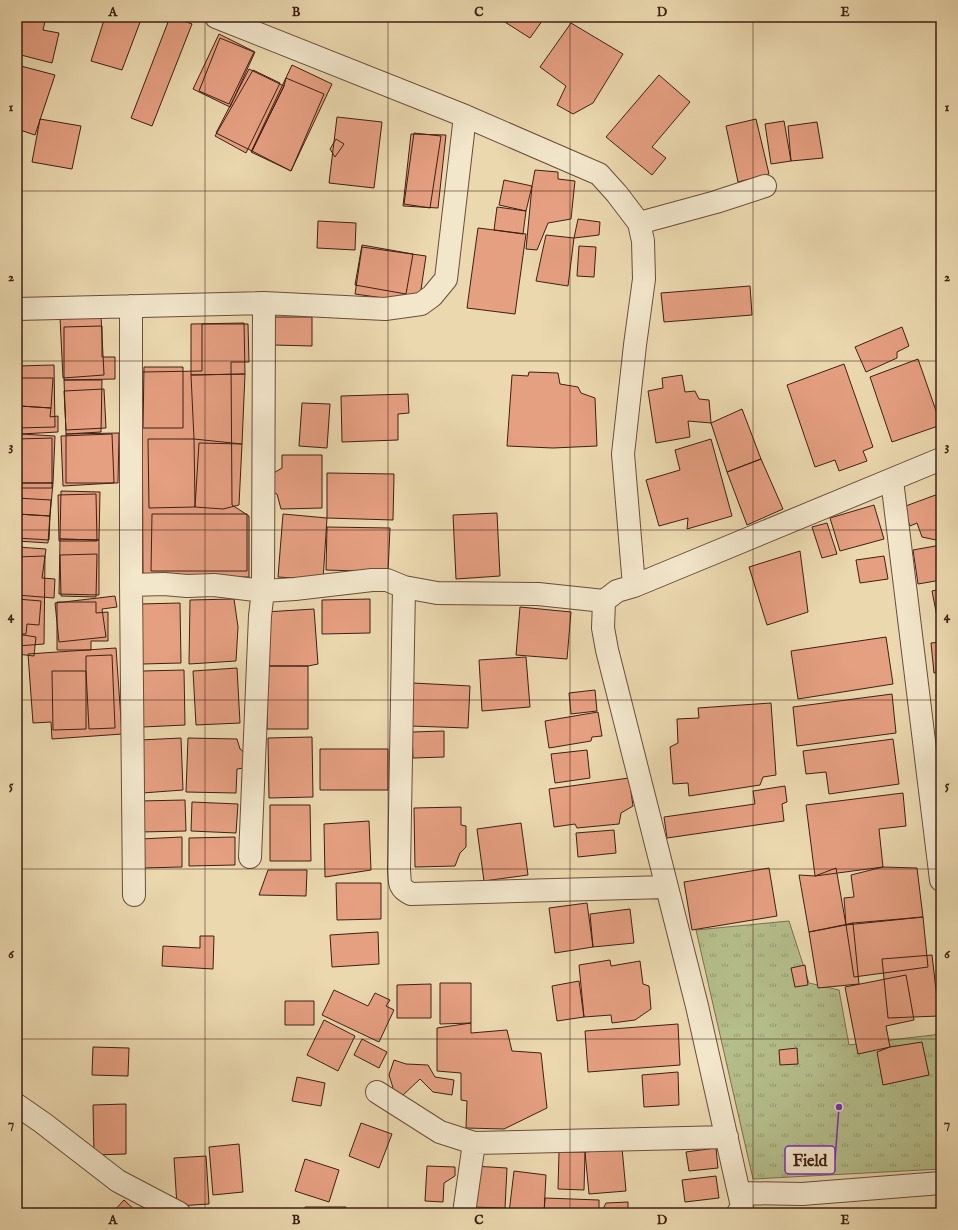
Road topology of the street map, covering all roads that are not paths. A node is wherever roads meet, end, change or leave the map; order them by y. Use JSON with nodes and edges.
{"nodes":[{"id":1,"x":216,"y":17,"type":"edge"},
{"id":2,"x":465,"y":116,"type":"junction"},
{"id":3,"x":765,"y":186,"type":"dead end"},
{"id":4,"x":639,"y":223,"type":"junction"},
{"id":5,"x":264,"y":303,"type":"junction"},
{"id":6,"x":132,"y":306,"type":"junction"},
{"id":7,"x":17,"y":309,"type":"edge"},
{"id":8,"x":941,"y":459,"type":"edge"},
{"id":9,"x":892,"y":480,"type":"junction"},
{"id":10,"x":131,"y":585,"type":"junction"},
{"id":11,"x":634,"y":586,"type":"junction"},
{"id":12,"x":404,"y":587,"type":"junction"},
{"id":13,"x":263,"y":591,"type":"junction"},
{"id":14,"x":604,"y":600,"type":"junction"},
{"id":15,"x":250,"y":857,"type":"dead end"},
{"id":16,"x":941,"y":880,"type":"edge"},
{"id":17,"x":667,"y":887,"type":"junction"},
{"id":18,"x":134,"y":895,"type":"dead end"},
{"id":19,"x":377,"y":1092,"type":"dead end"},
{"id":20,"x":17,"y":1105,"type":"edge"},
{"id":21,"x":727,"y":1137,"type":"junction"},
{"id":22,"x":474,"y":1143,"type":"junction"},
{"id":23,"x":941,"y":1183,"type":"edge"},
{"id":24,"x":738,"y":1203,"type":"edge"},
{"id":25,"x":179,"y":1213,"type":"edge"},
{"id":26,"x":464,"y":1213,"type":"edge"}],
"edges":[{"from":1,"to":2,"type":"street"},
{"from":2,"to":4,"type":"street"},
{"from":2,"to":5,"type":"street"},
{"from":3,"to":4,"type":"street"},
{"from":4,"to":11,"type":"street"},
{"from":5,"to":6,"type":"street"},
{"from":5,"to":13,"type":"street"},
{"from":6,"to":7,"type":"street"},
{"from":6,"to":10,"type":"street"},
{"from":8,"to":9,"type":"street"},
{"from":9,"to":11,"type":"street"},
{"from":9,"to":16,"type":"street"},
{"from":10,"to":13,"type":"street"},
{"from":10,"to":18,"type":"street"},
{"from":11,"to":14,"type":"street"},
{"from":12,"to":13,"type":"street"},
{"from":12,"to":14,"type":"street"},
{"from":12,"to":17,"type":"street"},
{"from":13,"to":15,"type":"street"},
{"from":14,"to":17,"type":"street"},
{"from":17,"to":21,"type":"street"},
{"from":19,"to":22,"type":"street"},
{"from":20,"to":25,"type":"street"},
{"from":21,"to":22,"type":"street"},
{"from":21,"to":24,"type":"street"},
{"from":22,"to":26,"type":"street"},
{"from":23,"to":24,"type":"street"}]}
